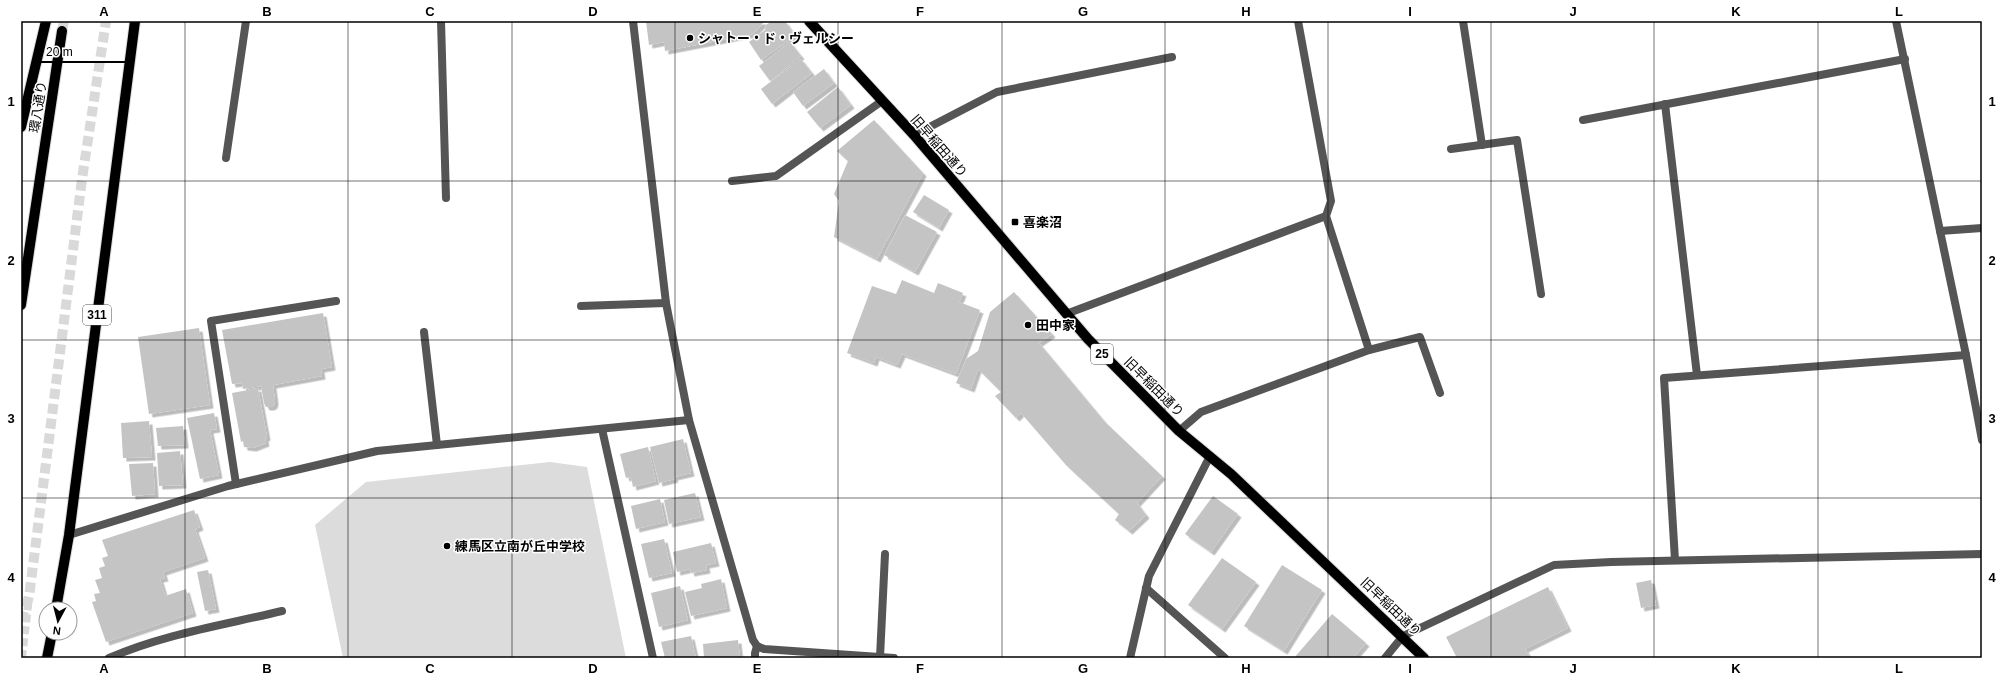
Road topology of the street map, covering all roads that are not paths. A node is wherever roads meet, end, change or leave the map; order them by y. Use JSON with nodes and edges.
{"nodes":[{"id":1,"x":46,"y":21,"type":"edge"},
{"id":2,"x":135,"y":21,"type":"edge"},
{"id":3,"x":246,"y":21,"type":"edge"},
{"id":4,"x":441,"y":21,"type":"edge"},
{"id":5,"x":633,"y":21,"type":"edge"},
{"id":6,"x":809,"y":21,"type":"edge"},
{"id":7,"x":1298,"y":21,"type":"edge"},
{"id":8,"x":1463,"y":21,"type":"edge"},
{"id":9,"x":1896,"y":21,"type":"edge"},
{"id":10,"x":62,"y":31,"type":"tunnel mouth"},
{"id":11,"x":1172,"y":57,"type":"dead end"},
{"id":12,"x":1905,"y":59,"type":"junction"},
{"id":13,"x":882,"y":101,"type":"junction"},
{"id":14,"x":1665,"y":104,"type":"junction"},
{"id":15,"x":1583,"y":120,"type":"dead end"},
{"id":16,"x":21,"y":127,"type":"edge"},
{"id":17,"x":914,"y":135,"type":"junction"},
{"id":18,"x":1482,"y":145,"type":"junction"},
{"id":19,"x":1451,"y":149,"type":"dead end"},
{"id":20,"x":226,"y":158,"type":"dead end"},
{"id":21,"x":732,"y":181,"type":"dead end"},
{"id":22,"x":446,"y":198,"type":"dead end"},
{"id":23,"x":1326,"y":216,"type":"junction"},
{"id":24,"x":1982,"y":228,"type":"edge"},
{"id":25,"x":1940,"y":231,"type":"junction"},
{"id":26,"x":1541,"y":294,"type":"dead end"},
{"id":27,"x":336,"y":301,"type":"dead end"},
{"id":28,"x":666,"y":303,"type":"junction"},
{"id":29,"x":21,"y":305,"type":"edge"},
{"id":30,"x":581,"y":306,"type":"dead end"},
{"id":31,"x":1066,"y":314,"type":"junction"},
{"id":32,"x":424,"y":332,"type":"dead end"},
{"id":33,"x":1369,"y":350,"type":"junction"},
{"id":34,"x":1966,"y":355,"type":"junction"},
{"id":35,"x":1697,"y":376,"type":"junction"},
{"id":36,"x":1440,"y":393,"type":"dead end"},
{"id":37,"x":689,"y":420,"type":"junction"},
{"id":38,"x":602,"y":429,"type":"junction"},
{"id":39,"x":1179,"y":431,"type":"junction"},
{"id":40,"x":1982,"y":440,"type":"edge"},
{"id":41,"x":436,"y":445,"type":"junction"},
{"id":42,"x":1210,"y":456,"type":"junction"},
{"id":43,"x":236,"y":484,"type":"junction"},
{"id":44,"x":69,"y":535,"type":"junction"},
{"id":45,"x":885,"y":554,"type":"dead end"},
{"id":46,"x":1982,"y":554,"type":"edge"},
{"id":47,"x":1676,"y":560,"type":"junction"},
{"id":48,"x":1146,"y":588,"type":"junction"},
{"id":49,"x":57,"y":601,"type":"edge"},
{"id":50,"x":282,"y":611,"type":"dead end"},
{"id":51,"x":1403,"y":636,"type":"junction"},
{"id":52,"x":50,"y":641,"type":"edge"},
{"id":53,"x":757,"y":646,"type":"junction"},
{"id":54,"x":880,"y":657,"type":"junction"},
{"id":55,"x":47,"y":658,"type":"edge"},
{"id":56,"x":110,"y":658,"type":"edge"},
{"id":57,"x":653,"y":658,"type":"edge"},
{"id":58,"x":755,"y":658,"type":"edge"},
{"id":59,"x":894,"y":658,"type":"edge"},
{"id":60,"x":1130,"y":658,"type":"edge"},
{"id":61,"x":1225,"y":658,"type":"edge"},
{"id":62,"x":1385,"y":658,"type":"edge"},
{"id":63,"x":1424,"y":658,"type":"edge"}],
"edges":[{"from":1,"to":16,"type":"main road"},
{"from":2,"to":44,"type":"main road","number":"311"},
{"from":3,"to":20,"type":"street"},
{"from":4,"to":22,"type":"street"},
{"from":5,"to":28,"type":"street"},
{"from":6,"to":13,"type":"main road","name":"旧早稲田通り","number":"25"},
{"from":7,"to":23,"type":"street"},
{"from":8,"to":18,"type":"street"},
{"from":9,"to":12,"type":"street"},
{"from":10,"to":29,"type":"main road","name":"環八通り"},
{"from":11,"to":17,"type":"street"},
{"from":12,"to":14,"type":"street"},
{"from":12,"to":25,"type":"street"},
{"from":13,"to":17,"type":"main road","name":"旧早稲田通り","number":"25"},
{"from":13,"to":21,"type":"street"},
{"from":14,"to":15,"type":"street"},
{"from":14,"to":35,"type":"street"},
{"from":17,"to":31,"type":"main road","name":"旧早稲田通り","number":"25"},
{"from":18,"to":19,"type":"street"},
{"from":18,"to":26,"type":"street"},
{"from":23,"to":31,"type":"street"},
{"from":23,"to":33,"type":"street"},
{"from":24,"to":25,"type":"street"},
{"from":25,"to":34,"type":"street"},
{"from":27,"to":43,"type":"street"},
{"from":28,"to":30,"type":"street"},
{"from":28,"to":37,"type":"street"},
{"from":31,"to":39,"type":"main road","name":"旧早稲田通り","number":"25"},
{"from":32,"to":41,"type":"street"},
{"from":33,"to":36,"type":"street"},
{"from":33,"to":39,"type":"street"},
{"from":34,"to":35,"type":"street"},
{"from":34,"to":40,"type":"street"},
{"from":35,"to":47,"type":"street"},
{"from":37,"to":38,"type":"street"},
{"from":37,"to":53,"type":"street"},
{"from":38,"to":41,"type":"street"},
{"from":38,"to":57,"type":"street"},
{"from":39,"to":42,"type":"main road","name":"旧早稲田通り","number":"25"},
{"from":41,"to":43,"type":"street"},
{"from":42,"to":48,"type":"street"},
{"from":42,"to":51,"type":"main road","name":"旧早稲田通り","number":"25"},
{"from":43,"to":44,"type":"street"},
{"from":44,"to":49,"type":"main road","number":"311"},
{"from":45,"to":54,"type":"street"},
{"from":46,"to":47,"type":"street"},
{"from":47,"to":51,"type":"street"},
{"from":48,"to":60,"type":"street"},
{"from":48,"to":61,"type":"street"},
{"from":50,"to":56,"type":"street"},
{"from":51,"to":62,"type":"street"},
{"from":51,"to":63,"type":"main road","name":"旧早稲田通り","number":"25"},
{"from":52,"to":55,"type":"main road"},
{"from":53,"to":54,"type":"street"},
{"from":53,"to":58,"type":"street"},
{"from":54,"to":59,"type":"street"}]}
